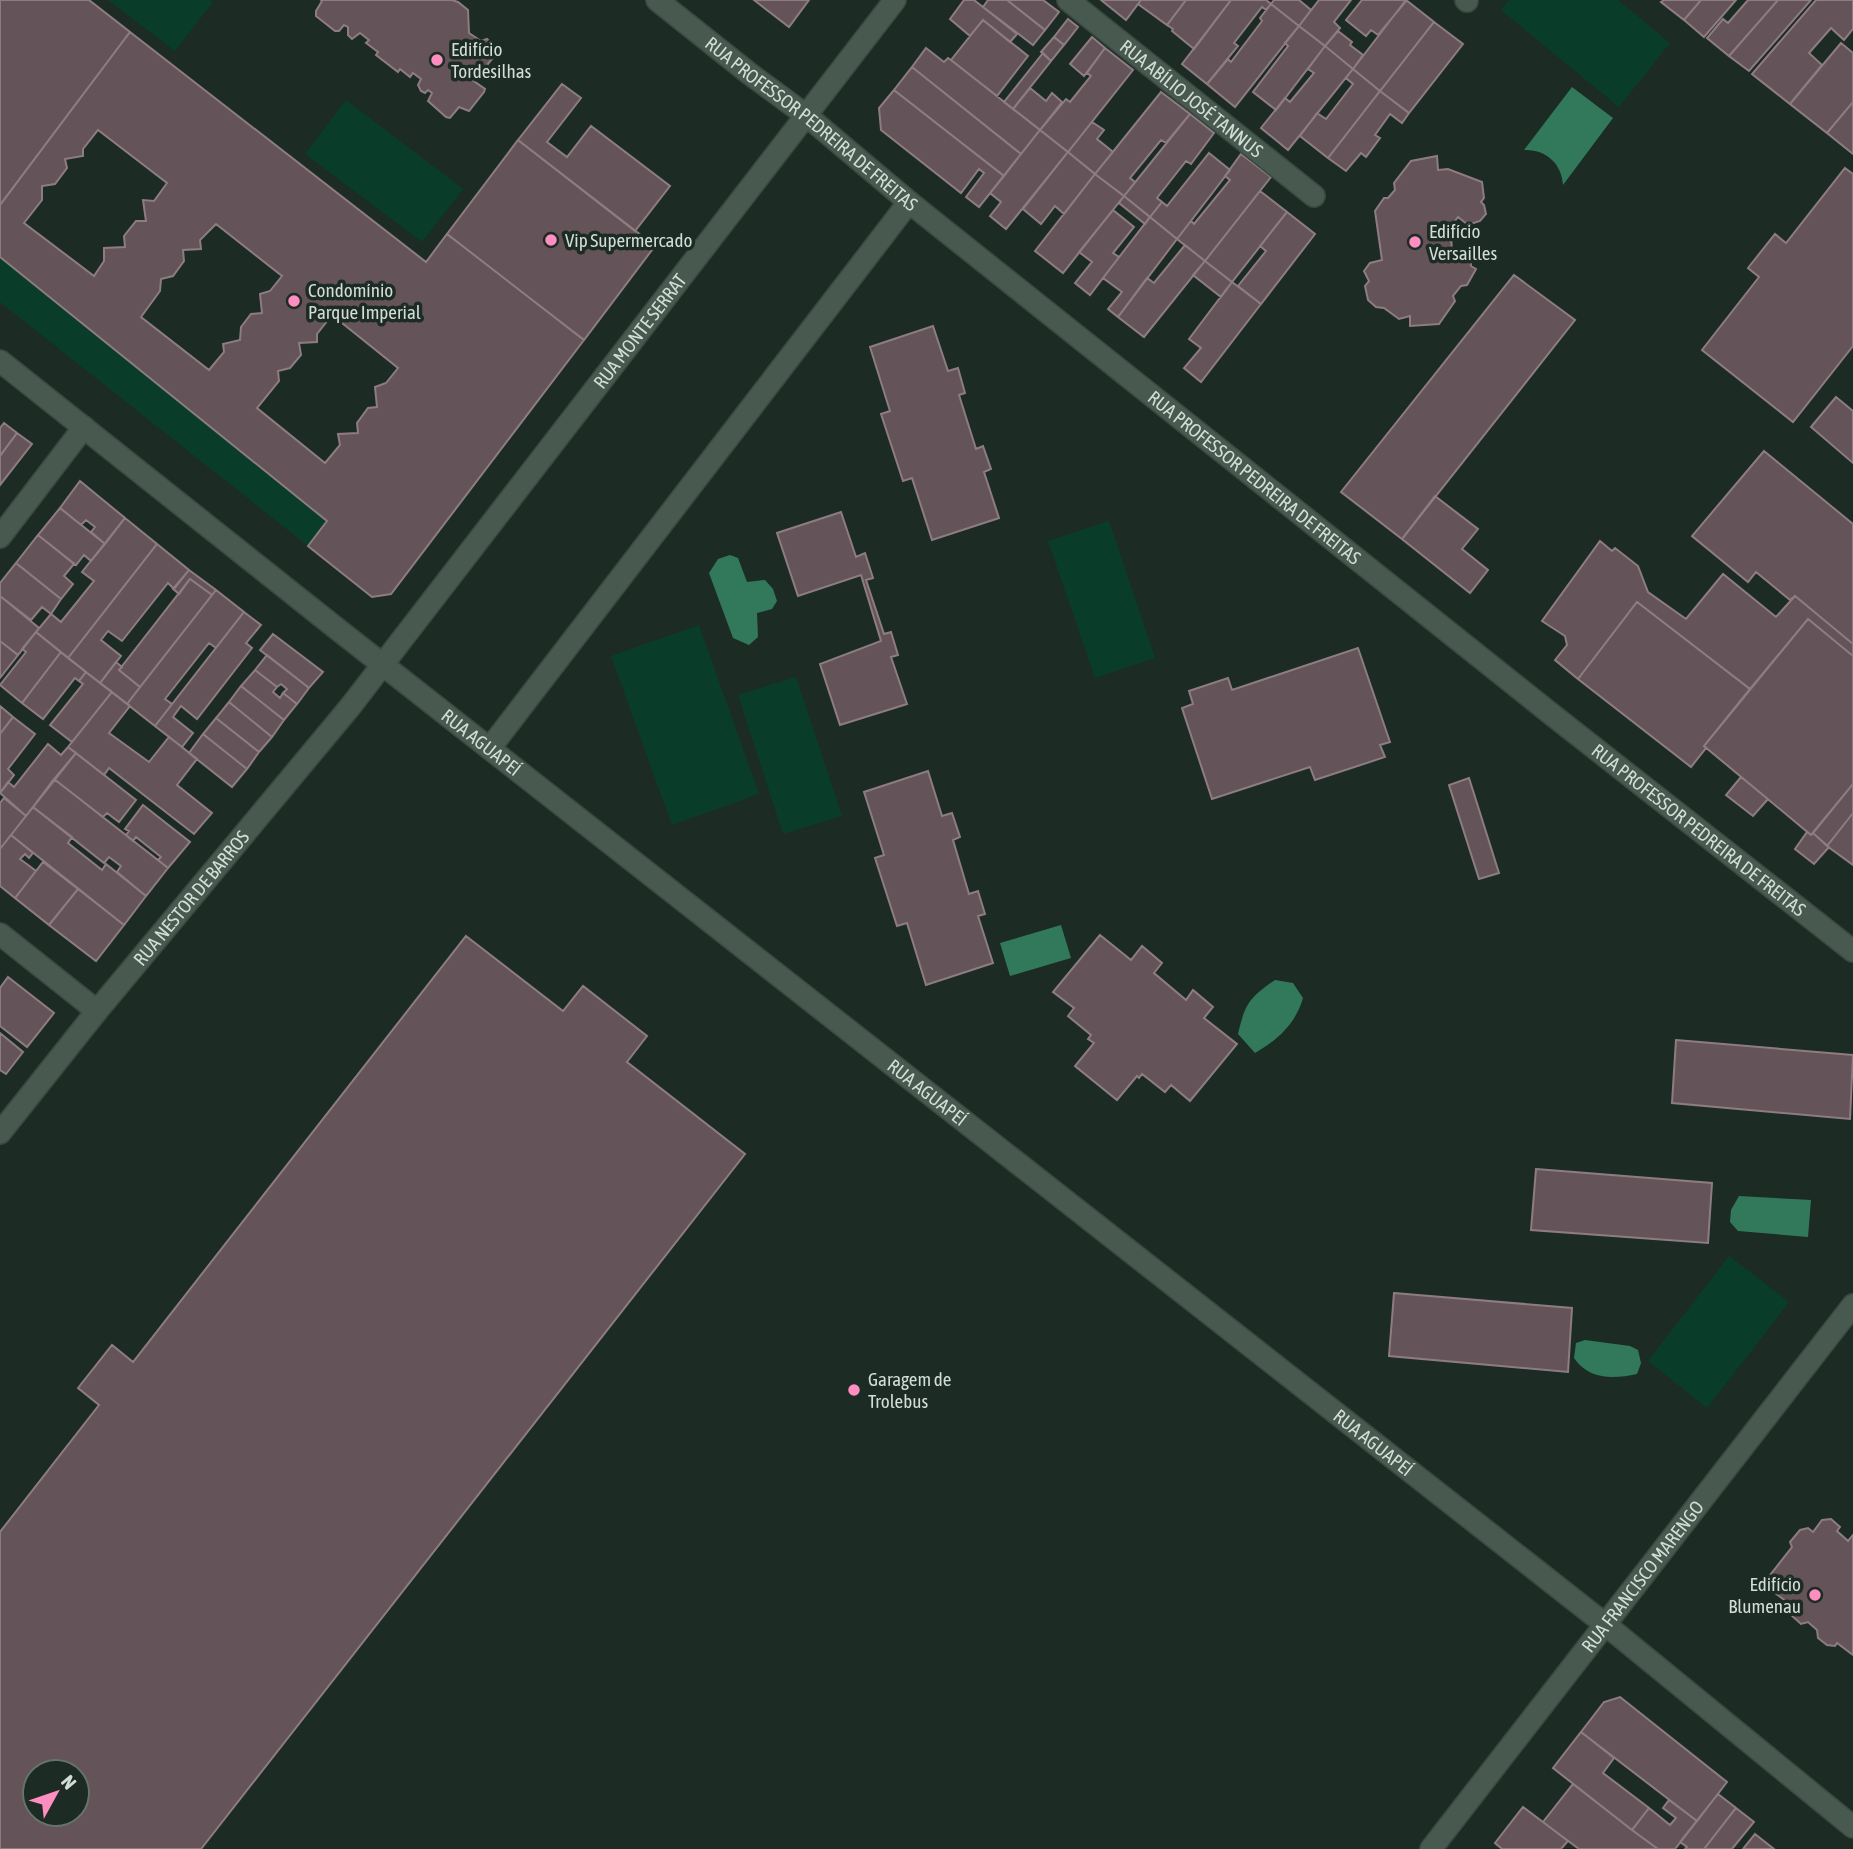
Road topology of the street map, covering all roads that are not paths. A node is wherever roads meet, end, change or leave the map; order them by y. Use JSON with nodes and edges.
{"nodes":[{"id":1,"x":657,"y":0,"type":"edge"},
{"id":2,"x":895,"y":0,"type":"edge"},
{"id":3,"x":1068,"y":0,"type":"edge"},
{"id":4,"x":807,"y":116,"type":"junction"},
{"id":5,"x":1314,"y":196,"type":"dead end"},
{"id":6,"x":909,"y":202,"type":"junction"},
{"id":7,"x":0,"y":361,"type":"edge"},
{"id":8,"x":84,"y":427,"type":"junction"},
{"id":9,"x":0,"y":537,"type":"edge"},
{"id":10,"x":383,"y":664,"type":"junction"},
{"id":11,"x":490,"y":748,"type":"junction"},
{"id":12,"x":0,"y":934,"type":"edge"},
{"id":13,"x":1853,"y":951,"type":"edge"},
{"id":14,"x":97,"y":1011,"type":"junction"},
{"id":15,"x":0,"y":1133,"type":"edge"},
{"id":16,"x":1853,"y":1305,"type":"edge"},
{"id":17,"x":1606,"y":1625,"type":"junction"},
{"id":18,"x":1853,"y":1827,"type":"edge"},
{"id":19,"x":1431,"y":1849,"type":"edge"}],
"edges":[{"from":1,"to":4,"type":"street","name":"RUA PROFESSOR PEDREIRA DE FREITAS"},
{"from":2,"to":4,"type":"street","name":"RUA MONTE SERRAT"},
{"from":3,"to":5,"type":"street","name":"RUA ABÍLIO JOSÉ TANNUS"},
{"from":4,"to":6,"type":"street","name":"RUA PROFESSOR PEDREIRA DE FREITAS"},
{"from":4,"to":10,"type":"street","name":"RUA MONTE SERRAT"},
{"from":6,"to":11,"type":"street"},
{"from":6,"to":13,"type":"street","name":"RUA PROFESSOR PEDREIRA DE FREITAS"},
{"from":7,"to":8,"type":"street","name":"RUA AGUAPEÍ"},
{"from":8,"to":9,"type":"street"},
{"from":8,"to":10,"type":"street","name":"RUA AGUAPEÍ"},
{"from":10,"to":11,"type":"street","name":"RUA AGUAPEÍ"},
{"from":10,"to":14,"type":"street","name":"RUA NESTOR DE BARROS"},
{"from":11,"to":17,"type":"street","name":"RUA AGUAPEÍ"},
{"from":12,"to":14,"type":"street"},
{"from":14,"to":15,"type":"street","name":"RUA NESTOR DE BARROS"},
{"from":16,"to":17,"type":"street","name":"RUA FRANCISCO MARENGO"},
{"from":17,"to":18,"type":"street","name":"RUA AGUAPEÍ"},
{"from":17,"to":19,"type":"street","name":"RUA FRANCISCO MARENGO"}]}
